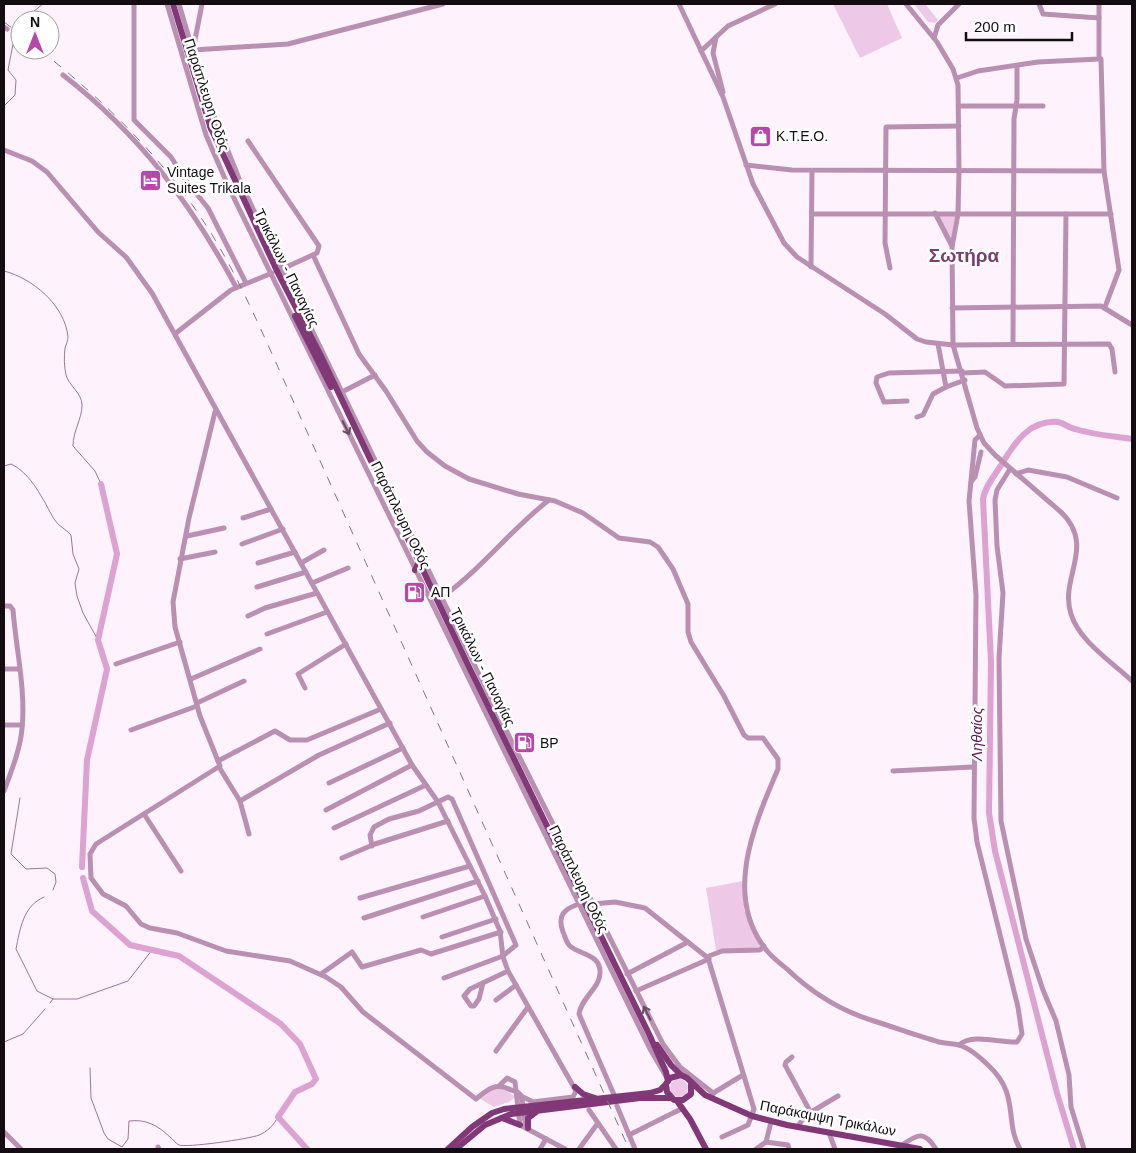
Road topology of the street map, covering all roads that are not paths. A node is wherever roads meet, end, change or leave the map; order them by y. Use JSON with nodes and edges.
{"nodes":[{"id":1,"x":134,"y":4,"type":"edge"},
{"id":2,"x":166,"y":4,"type":"edge"},
{"id":3,"x":173,"y":4,"type":"edge"},
{"id":4,"x":179,"y":4,"type":"edge"},
{"id":5,"x":202,"y":4,"type":"edge"},
{"id":6,"x":443,"y":4,"type":"edge"},
{"id":7,"x":679,"y":4,"type":"edge"},
{"id":8,"x":774,"y":4,"type":"edge"},
{"id":9,"x":906,"y":4,"type":"edge"},
{"id":10,"x":1039,"y":4,"type":"edge"},
{"id":11,"x":1099,"y":4,"type":"edge"},
{"id":12,"x":956,"y":5,"type":"edge"},
{"id":13,"x":1099,"y":18,"type":"junction"},
{"id":14,"x":924,"y":25,"type":"junction"},
{"id":15,"x":938,"y":26,"type":"junction"},
{"id":16,"x":716,"y":36,"type":"junction"},
{"id":17,"x":934,"y":38,"type":"junction"},
{"id":18,"x":193,"y":50,"type":"junction"},
{"id":19,"x":700,"y":51,"type":"junction"},
{"id":20,"x":1102,"y":59,"type":"dead end"},
{"id":21,"x":1017,"y":66,"type":"junction"},
{"id":22,"x":62,"y":75,"type":"dead end"},
{"id":23,"x":957,"y":78,"type":"junction"},
{"id":24,"x":723,"y":97,"type":"junction"},
{"id":25,"x":960,"y":106,"type":"junction"},
{"id":26,"x":1043,"y":106,"type":"dead end"},
{"id":27,"x":1015,"y":107,"type":"junction"},
{"id":28,"x":959,"y":126,"type":"junction"},
{"id":29,"x":248,"y":141,"type":"dead end"},
{"id":30,"x":4,"y":150,"type":"edge"},
{"id":31,"x":746,"y":165,"type":"junction"},
{"id":32,"x":762,"y":168,"type":"junction"},
{"id":33,"x":812,"y":170,"type":"junction"},
{"id":34,"x":885,"y":170,"type":"junction"},
{"id":35,"x":960,"y":170,"type":"junction"},
{"id":36,"x":1014,"y":170,"type":"junction"},
{"id":37,"x":1104,"y":171,"type":"junction"},
{"id":38,"x":750,"y":176,"type":"junction"},
{"id":39,"x":935,"y":213,"type":"junction"},
{"id":40,"x":812,"y":214,"type":"junction"},
{"id":41,"x":884,"y":214,"type":"junction"},
{"id":42,"x":958,"y":214,"type":"junction"},
{"id":43,"x":1013,"y":214,"type":"junction"},
{"id":44,"x":1066,"y":214,"type":"junction"},
{"id":45,"x":1111,"y":214,"type":"junction"},
{"id":46,"x":952,"y":247,"type":"junction"},
{"id":47,"x":313,"y":255,"type":"junction"},
{"id":48,"x":811,"y":266,"type":"junction"},
{"id":49,"x":890,"y":268,"type":"dead end"},
{"id":50,"x":276,"y":272,"type":"junction"},
{"id":51,"x":246,"y":284,"type":"junction"},
{"id":52,"x":236,"y":288,"type":"junction"},
{"id":53,"x":1066,"y":306,"type":"junction"},
{"id":54,"x":1105,"y":306,"type":"junction"},
{"id":55,"x":1013,"y":307,"type":"junction"},
{"id":56,"x":952,"y":308,"type":"junction"},
{"id":57,"x":1132,"y":325,"type":"edge"},
{"id":58,"x":176,"y":332,"type":"junction"},
{"id":59,"x":938,"y":344,"type":"junction"},
{"id":60,"x":953,"y":344,"type":"junction"},
{"id":61,"x":1013,"y":344,"type":"junction"},
{"id":62,"x":1066,"y":344,"type":"junction"},
{"id":63,"x":943,"y":372,"type":"junction"},
{"id":64,"x":962,"y":372,"type":"junction"},
{"id":65,"x":1115,"y":372,"type":"dead end"},
{"id":66,"x":375,"y":375,"type":"junction"},
{"id":67,"x":965,"y":380,"type":"junction"},
{"id":68,"x":946,"y":387,"type":"junction"},
{"id":69,"x":342,"y":392,"type":"junction"},
{"id":70,"x":907,"y":400,"type":"dead end"},
{"id":71,"x":216,"y":411,"type":"junction"},
{"id":72,"x":917,"y":417,"type":"dead end"},
{"id":73,"x":980,"y":435,"type":"junction"},
{"id":74,"x":988,"y":448,"type":"junction"},
{"id":75,"x":981,"y":452,"type":"junction"},
{"id":76,"x":974,"y":454,"type":"junction"},
{"id":77,"x":1010,"y":469,"type":"junction"},
{"id":78,"x":1016,"y":474,"type":"junction"},
{"id":79,"x":970,"y":483,"type":"junction"},
{"id":80,"x":1116,"y":498,"type":"dead end"},
{"id":81,"x":549,"y":500,"type":"junction"},
{"id":82,"x":271,"y":508,"type":"junction"},
{"id":83,"x":243,"y":518,"type":"dead end"},
{"id":84,"x":224,"y":528,"type":"dead end"},
{"id":85,"x":283,"y":529,"type":"junction"},
{"id":86,"x":187,"y":536,"type":"junction"},
{"id":87,"x":242,"y":544,"type":"dead end"},
{"id":88,"x":324,"y":550,"type":"dead end"},
{"id":89,"x":215,"y":552,"type":"dead end"},
{"id":90,"x":295,"y":552,"type":"junction"},
{"id":91,"x":180,"y":559,"type":"junction"},
{"id":92,"x":419,"y":562,"type":"junction"},
{"id":93,"x":258,"y":563,"type":"dead end"},
{"id":94,"x":301,"y":563,"type":"junction"},
{"id":95,"x":348,"y":568,"type":"dead end"},
{"id":96,"x":415,"y":570,"type":"junction"},
{"id":97,"x":306,"y":572,"type":"junction"},
{"id":98,"x":312,"y":583,"type":"junction"},
{"id":99,"x":257,"y":587,"type":"dead end"},
{"id":100,"x":317,"y":593,"type":"junction"},
{"id":101,"x":429,"y":598,"type":"junction"},
{"id":102,"x":439,"y":598,"type":"junction"},
{"id":103,"x":4,"y":606,"type":"edge"},
{"id":104,"x":327,"y":612,"type":"junction"},
{"id":105,"x":248,"y":616,"type":"dead end"},
{"id":106,"x":267,"y":634,"type":"dead end"},
{"id":107,"x":180,"y":642,"type":"junction"},
{"id":108,"x":346,"y":644,"type":"junction"},
{"id":109,"x":260,"y":649,"type":"dead end"},
{"id":110,"x":116,"y":664,"type":"dead end"},
{"id":111,"x":19,"y":668,"type":"junction"},
{"id":112,"x":4,"y":669,"type":"edge"},
{"id":113,"x":191,"y":679,"type":"junction"},
{"id":114,"x":244,"y":681,"type":"dead end"},
{"id":115,"x":1132,"y":681,"type":"edge"},
{"id":116,"x":305,"y":688,"type":"dead end"},
{"id":117,"x":197,"y":705,"type":"junction"},
{"id":118,"x":381,"y":709,"type":"junction"},
{"id":119,"x":390,"y":723,"type":"junction"},
{"id":120,"x":4,"y":725,"type":"edge"},
{"id":121,"x":22,"y":725,"type":"junction"},
{"id":122,"x":131,"y":730,"type":"dead end"},
{"id":123,"x":504,"y":731,"type":"junction"},
{"id":124,"x":404,"y":748,"type":"junction"},
{"id":125,"x":521,"y":759,"type":"junction"},
{"id":126,"x":219,"y":764,"type":"junction"},
{"id":127,"x":412,"y":765,"type":"junction"},
{"id":128,"x":518,"y":767,"type":"junction"},
{"id":129,"x":973,"y":767,"type":"junction"},
{"id":130,"x":893,"y":771,"type":"dead end"},
{"id":131,"x":7,"y":775,"type":"edge"},
{"id":132,"x":329,"y":783,"type":"dead end"},
{"id":133,"x":426,"y":785,"type":"junction"},
{"id":134,"x":4,"y":791,"type":"edge"},
{"id":135,"x":240,"y":801,"type":"junction"},
{"id":136,"x":438,"y":802,"type":"junction"},
{"id":137,"x":326,"y":810,"type":"dead end"},
{"id":138,"x":144,"y":814,"type":"junction"},
{"id":139,"x":448,"y":821,"type":"junction"},
{"id":140,"x":334,"y":828,"type":"dead end"},
{"id":141,"x":249,"y":834,"type":"dead end"},
{"id":142,"x":372,"y":846,"type":"junction"},
{"id":143,"x":342,"y":858,"type":"dead end"},
{"id":144,"x":481,"y":864,"type":"junction"},
{"id":145,"x":471,"y":867,"type":"junction"},
{"id":146,"x":181,"y":871,"type":"dead end"},
{"id":147,"x":478,"y":881,"type":"junction"},
{"id":148,"x":485,"y":896,"type":"junction"},
{"id":149,"x":360,"y":898,"type":"dead end"},
{"id":150,"x":579,"y":904,"type":"junction"},
{"id":151,"x":593,"y":904,"type":"junction"},
{"id":152,"x":423,"y":917,"type":"dead end"},
{"id":153,"x":364,"y":918,"type":"dead end"},
{"id":154,"x":496,"y":919,"type":"junction"},
{"id":155,"x":501,"y":932,"type":"junction"},
{"id":156,"x":442,"y":937,"type":"dead end"},
{"id":157,"x":688,"y":942,"type":"junction"},
{"id":158,"x":764,"y":949,"type":"junction"},
{"id":159,"x":503,"y":956,"type":"junction"},
{"id":160,"x":709,"y":957,"type":"junction"},
{"id":161,"x":508,"y":971,"type":"junction"},
{"id":162,"x":321,"y":974,"type":"junction"},
{"id":163,"x":628,"y":974,"type":"junction"},
{"id":164,"x":444,"y":978,"type":"dead end"},
{"id":165,"x":483,"y":983,"type":"junction"},
{"id":166,"x":516,"y":985,"type":"junction"},
{"id":167,"x":636,"y":991,"type":"junction"},
{"id":168,"x":496,"y":1000,"type":"dead end"},
{"id":169,"x":528,"y":1007,"type":"junction"},
{"id":170,"x":649,"y":1034,"type":"junction"},
{"id":171,"x":959,"y":1045,"type":"junction"},
{"id":172,"x":496,"y":1050,"type":"dead end"},
{"id":173,"x":668,"y":1057,"type":"junction"},
{"id":174,"x":792,"y":1057,"type":"dead end"},
{"id":175,"x":744,"y":1074,"type":"junction"},
{"id":176,"x":681,"y":1075,"type":"junction"},
{"id":177,"x":667,"y":1082,"type":"junction"},
{"id":178,"x":691,"y":1084,"type":"junction"},
{"id":179,"x":500,"y":1085,"type":"junction"},
{"id":180,"x":575,"y":1087,"type":"junction"},
{"id":181,"x":709,"y":1096,"type":"junction"},
{"id":182,"x":838,"y":1096,"type":"dead end"},
{"id":183,"x":615,"y":1097,"type":"junction"},
{"id":184,"x":689,"y":1097,"type":"junction"},
{"id":185,"x":598,"y":1099,"type":"junction"},
{"id":186,"x":674,"y":1099,"type":"junction"},
{"id":187,"x":518,"y":1105,"type":"junction"},
{"id":188,"x":616,"y":1106,"type":"dead end"},
{"id":189,"x":683,"y":1108,"type":"junction"},
{"id":190,"x":589,"y":1110,"type":"dead end"},
{"id":191,"x":537,"y":1112,"type":"junction"},
{"id":192,"x":811,"y":1112,"type":"junction"},
{"id":193,"x":750,"y":1115,"type":"junction"},
{"id":194,"x":500,"y":1118,"type":"junction"},
{"id":195,"x":690,"y":1119,"type":"junction"},
{"id":196,"x":771,"y":1122,"type":"junction"},
{"id":197,"x":598,"y":1124,"type":"junction"},
{"id":198,"x":520,"y":1125,"type":"junction"},
{"id":199,"x":797,"y":1127,"type":"junction"},
{"id":200,"x":529,"y":1129,"type":"junction"},
{"id":201,"x":4,"y":1132,"type":"edge"},
{"id":202,"x":829,"y":1133,"type":"junction"},
{"id":203,"x":629,"y":1135,"type":"junction"},
{"id":204,"x":722,"y":1138,"type":"dead end"},
{"id":205,"x":546,"y":1139,"type":"junction"},
{"id":206,"x":766,"y":1142,"type":"junction"},
{"id":207,"x":905,"y":1147,"type":"edge"},
{"id":208,"x":21,"y":1149,"type":"edge"},
{"id":209,"x":448,"y":1149,"type":"edge"},
{"id":210,"x":456,"y":1149,"type":"edge"},
{"id":211,"x":540,"y":1149,"type":"edge"},
{"id":212,"x":565,"y":1149,"type":"edge"},
{"id":213,"x":579,"y":1149,"type":"edge"},
{"id":214,"x":616,"y":1149,"type":"edge"},
{"id":215,"x":635,"y":1149,"type":"edge"},
{"id":216,"x":706,"y":1149,"type":"edge"},
{"id":217,"x":756,"y":1149,"type":"edge"},
{"id":218,"x":789,"y":1149,"type":"edge"},
{"id":219,"x":835,"y":1149,"type":"edge"},
{"id":220,"x":920,"y":1149,"type":"edge"},
{"id":221,"x":936,"y":1149,"type":"edge"},
{"id":222,"x":1020,"y":1149,"type":"edge"},
{"id":223,"x":1084,"y":1149,"type":"edge"}],
"edges":[{"from":1,"to":51,"type":"street"},
{"from":2,"to":50,"type":"street","name":"Παράπλευρη Οδός"},
{"from":3,"to":50,"type":"main road","name":"Τρικάλων - Παναγίας"},
{"from":4,"to":18,"type":"street","name":"Παράπλευρη Οδός"},
{"from":5,"to":18,"type":"street"},
{"from":6,"to":18,"type":"street"},
{"from":7,"to":19,"type":"street"},
{"from":8,"to":16,"type":"street"},
{"from":9,"to":14,"type":"street"},
{"from":10,"to":13,"type":"street"},
{"from":11,"to":13,"type":"street"},
{"from":12,"to":15,"type":"street"},
{"from":13,"to":21,"type":"street"},
{"from":14,"to":15,"type":"street"},
{"from":14,"to":17,"type":"street"},
{"from":15,"to":17,"type":"street"},
{"from":16,"to":19,"type":"street"},
{"from":16,"to":24,"type":"street"},
{"from":17,"to":23,"type":"street"},
{"from":18,"to":50,"type":"street","name":"Παράπλευρη Οδός"},
{"from":19,"to":24,"type":"street"},
{"from":20,"to":37,"type":"street"},
{"from":21,"to":23,"type":"street"},
{"from":21,"to":27,"type":"street"},
{"from":22,"to":52,"type":"street"},
{"from":23,"to":25,"type":"street"},
{"from":24,"to":31,"type":"street"},
{"from":25,"to":27,"type":"street"},
{"from":25,"to":28,"type":"street"},
{"from":26,"to":27,"type":"street"},
{"from":27,"to":36,"type":"street"},
{"from":28,"to":34,"type":"street"},
{"from":28,"to":35,"type":"street"},
{"from":29,"to":47,"type":"street"},
{"from":30,"to":58,"type":"street"},
{"from":31,"to":32,"type":"street"},
{"from":31,"to":38,"type":"street"},
{"from":32,"to":33,"type":"street"},
{"from":32,"to":38,"type":"street"},
{"from":33,"to":34,"type":"street"},
{"from":33,"to":40,"type":"street"},
{"from":34,"to":35,"type":"street"},
{"from":34,"to":41,"type":"street"},
{"from":35,"to":36,"type":"street"},
{"from":35,"to":42,"type":"street"},
{"from":36,"to":37,"type":"street"},
{"from":36,"to":43,"type":"street"},
{"from":37,"to":45,"type":"street"},
{"from":38,"to":48,"type":"street"},
{"from":39,"to":41,"type":"street"},
{"from":39,"to":42,"type":"street"},
{"from":39,"to":46,"type":"street"},
{"from":40,"to":41,"type":"street"},
{"from":40,"to":48,"type":"street"},
{"from":41,"to":49,"type":"street"},
{"from":42,"to":43,"type":"street"},
{"from":42,"to":46,"type":"street"},
{"from":43,"to":44,"type":"street"},
{"from":43,"to":55,"type":"street"},
{"from":44,"to":45,"type":"street"},
{"from":44,"to":53,"type":"street"},
{"from":45,"to":54,"type":"street"},
{"from":46,"to":56,"type":"street"},
{"from":47,"to":50,"type":"street"},
{"from":47,"to":66,"type":"street"},
{"from":48,"to":59,"type":"street"},
{"from":50,"to":51,"type":"street"},
{"from":50,"to":69,"type":"street","name":"Παράπλευρη Οδός"},
{"from":50,"to":92,"type":"main road","name":"Τρικάλων - Παναγίας"},
{"from":50,"to":96,"type":"street","name":"Παράπλευρη Οδός","one_way":true},
{"from":51,"to":52,"type":"street"},
{"from":52,"to":58,"type":"street"},
{"from":53,"to":54,"type":"street"},
{"from":53,"to":55,"type":"street"},
{"from":53,"to":62,"type":"street"},
{"from":54,"to":57,"type":"street"},
{"from":55,"to":56,"type":"street"},
{"from":55,"to":61,"type":"street"},
{"from":56,"to":60,"type":"street"},
{"from":58,"to":71,"type":"street"},
{"from":59,"to":60,"type":"street"},
{"from":59,"to":63,"type":"street"},
{"from":60,"to":61,"type":"street"},
{"from":60,"to":64,"type":"street"},
{"from":61,"to":62,"type":"street"},
{"from":62,"to":64,"type":"street"},
{"from":62,"to":65,"type":"street"},
{"from":63,"to":64,"type":"street"},
{"from":63,"to":68,"type":"street"},
{"from":63,"to":70,"type":"street"},
{"from":64,"to":67,"type":"street"},
{"from":66,"to":69,"type":"street"},
{"from":66,"to":81,"type":"street"},
{"from":67,"to":68,"type":"street"},
{"from":67,"to":73,"type":"street"},
{"from":68,"to":72,"type":"street"},
{"from":69,"to":102,"type":"street","name":"Παράπλευρη Οδός"},
{"from":71,"to":82,"type":"street"},
{"from":71,"to":86,"type":"street"},
{"from":73,"to":74,"type":"street"},
{"from":73,"to":76,"type":"street"},
{"from":74,"to":75,"type":"street"},
{"from":74,"to":77,"type":"street"},
{"from":75,"to":76,"type":"street"},
{"from":75,"to":79,"type":"street"},
{"from":76,"to":79,"type":"street"},
{"from":77,"to":78,"type":"street"},
{"from":77,"to":223,"type":"street"},
{"from":78,"to":80,"type":"street"},
{"from":78,"to":115,"type":"street"},
{"from":79,"to":129,"type":"street"},
{"from":81,"to":102,"type":"street"},
{"from":81,"to":158,"type":"street"},
{"from":82,"to":83,"type":"street"},
{"from":82,"to":85,"type":"street"},
{"from":84,"to":86,"type":"street"},
{"from":85,"to":87,"type":"street"},
{"from":85,"to":90,"type":"street"},
{"from":86,"to":91,"type":"street"},
{"from":88,"to":94,"type":"street"},
{"from":89,"to":91,"type":"street"},
{"from":90,"to":93,"type":"street"},
{"from":90,"to":94,"type":"street"},
{"from":91,"to":107,"type":"street"},
{"from":92,"to":96,"type":"main road"},
{"from":92,"to":102,"type":"main road","name":"Τρικάλων - Παναγίας"},
{"from":94,"to":97,"type":"street"},
{"from":95,"to":98,"type":"street"},
{"from":96,"to":101,"type":"street","name":"Παράπλευρη Οδός"},
{"from":97,"to":98,"type":"street"},
{"from":97,"to":99,"type":"street"},
{"from":98,"to":100,"type":"street"},
{"from":100,"to":104,"type":"street"},
{"from":100,"to":105,"type":"street"},
{"from":101,"to":102,"type":"main road"},
{"from":101,"to":150,"type":"street","name":"Παράπλευρη Οδός"},
{"from":102,"to":123,"type":"main road","name":"Τρικάλων - Παναγίας"},
{"from":103,"to":111,"type":"street"},
{"from":104,"to":106,"type":"street"},
{"from":104,"to":108,"type":"street"},
{"from":107,"to":110,"type":"street"},
{"from":107,"to":113,"type":"street"},
{"from":108,"to":116,"type":"street"},
{"from":108,"to":118,"type":"street"},
{"from":109,"to":113,"type":"street"},
{"from":111,"to":112,"type":"street"},
{"from":111,"to":121,"type":"street"},
{"from":113,"to":117,"type":"street"},
{"from":114,"to":117,"type":"street"},
{"from":117,"to":122,"type":"street"},
{"from":117,"to":126,"type":"street"},
{"from":118,"to":119,"type":"street"},
{"from":118,"to":126,"type":"street"},
{"from":119,"to":124,"type":"street"},
{"from":119,"to":135,"type":"street"},
{"from":120,"to":121,"type":"street"},
{"from":121,"to":131,"type":"street"},
{"from":123,"to":125,"type":"street","name":"Παράπλευρη Οδός"},
{"from":123,"to":128,"type":"main road","name":"Τρικάλων - Παναγίας"},
{"from":124,"to":127,"type":"street"},
{"from":124,"to":132,"type":"street"},
{"from":125,"to":128,"type":"main road"},
{"from":125,"to":151,"type":"street","name":"Παράπλευρη Οδός"},
{"from":126,"to":135,"type":"street"},
{"from":126,"to":138,"type":"street"},
{"from":127,"to":133,"type":"street"},
{"from":127,"to":137,"type":"street"},
{"from":128,"to":170,"type":"main road","name":"Τρικάλων - Παναγίας"},
{"from":129,"to":130,"type":"street"},
{"from":129,"to":171,"type":"street"},
{"from":131,"to":134,"type":"street"},
{"from":133,"to":136,"type":"street"},
{"from":133,"to":140,"type":"street"},
{"from":135,"to":141,"type":"street"},
{"from":136,"to":139,"type":"street"},
{"from":136,"to":142,"type":"street"},
{"from":136,"to":144,"type":"street"},
{"from":138,"to":146,"type":"street"},
{"from":138,"to":162,"type":"street"},
{"from":139,"to":142,"type":"street"},
{"from":139,"to":145,"type":"street"},
{"from":142,"to":143,"type":"street"},
{"from":144,"to":145,"type":"street"},
{"from":144,"to":159,"type":"street"},
{"from":145,"to":147,"type":"street"},
{"from":145,"to":149,"type":"street"},
{"from":147,"to":148,"type":"street"},
{"from":147,"to":153,"type":"street"},
{"from":148,"to":152,"type":"street"},
{"from":148,"to":154,"type":"street"},
{"from":150,"to":177,"type":"street","name":"Παράπλευρη Οδός"},
{"from":150,"to":183,"type":"street"},
{"from":151,"to":157,"type":"street"},
{"from":151,"to":163,"type":"street","name":"Παράπλευρη Οδός"},
{"from":154,"to":155,"type":"street"},
{"from":154,"to":156,"type":"street"},
{"from":155,"to":159,"type":"street"},
{"from":155,"to":162,"type":"street"},
{"from":157,"to":160,"type":"street"},
{"from":157,"to":163,"type":"street"},
{"from":158,"to":160,"type":"street"},
{"from":158,"to":171,"type":"street"},
{"from":159,"to":161,"type":"street"},
{"from":159,"to":164,"type":"street"},
{"from":160,"to":167,"type":"street"},
{"from":160,"to":175,"type":"street"},
{"from":161,"to":165,"type":"street"},
{"from":161,"to":166,"type":"street"},
{"from":162,"to":179,"type":"street"},
{"from":163,"to":167,"type":"street","name":"Παράπλευρη Οδός"},
{"from":165,"to":165,"type":"street"},
{"from":166,"to":168,"type":"street"},
{"from":166,"to":169,"type":"street"},
{"from":173,"to":167,"type":"street","name":"Παράπλευρη Οδός","one_way":true},
{"from":169,"to":172,"type":"street"},
{"from":169,"to":180,"type":"street"},
{"from":170,"to":173,"type":"main road","name":"Τρικάλων - Παναγίας"},
{"from":170,"to":177,"type":"main road","name":"Τρικάλων - Παναγίας"},
{"from":171,"to":222,"type":"street"},
{"from":173,"to":176,"type":"main road","name":"Τρικάλων - Παναγίας"},
{"from":173,"to":181,"type":"street","name":"Παράπλευρη Οδός"},
{"from":174,"to":192,"type":"street"},
{"from":175,"to":181,"type":"street"},
{"from":175,"to":193,"type":"street"},
{"from":176,"to":177,"type":"main road"},
{"from":176,"to":178,"type":"main road"},
{"from":177,"to":183,"type":"main road"},
{"from":177,"to":186,"type":"main road"},
{"from":178,"to":181,"type":"main road","name":"Παράκαμψη Τρικάλων"},
{"from":178,"to":184,"type":"main road"},
{"from":179,"to":187,"type":"street"},
{"from":179,"to":187,"type":"street"},
{"from":180,"to":185,"type":"main road"},
{"from":180,"to":187,"type":"street"},
{"from":181,"to":184,"type":"main road","name":"Παράκαμψη Τρικάλων"},
{"from":181,"to":193,"type":"main road","name":"Παράκαμψη Τρικάλων"},
{"from":182,"to":192,"type":"street"},
{"from":183,"to":185,"type":"main road"},
{"from":184,"to":186,"type":"main road"},
{"from":184,"to":195,"type":"main road"},
{"from":185,"to":187,"type":"main road"},
{"from":186,"to":189,"type":"main road"},
{"from":186,"to":191,"type":"main road"},
{"from":187,"to":191,"type":"main road"},
{"from":187,"to":194,"type":"main road"},
{"from":187,"to":198,"type":"street"},
{"from":187,"to":200,"type":"street"},
{"from":187,"to":209,"type":"main road"},
{"from":188,"to":203,"type":"street"},
{"from":189,"to":195,"type":"main road"},
{"from":189,"to":203,"type":"street"},
{"from":190,"to":197,"type":"street"},
{"from":191,"to":200,"type":"main road"},
{"from":192,"to":199,"type":"street"},
{"from":193,"to":196,"type":"main road","name":"Παράκαμψη Τρικάλων"},
{"from":193,"to":204,"type":"street"},
{"from":194,"to":198,"type":"main road"},
{"from":194,"to":210,"type":"main road"},
{"from":195,"to":216,"type":"main road"},
{"from":196,"to":199,"type":"main road","name":"Παράκαμψη Τρικάλων"},
{"from":196,"to":206,"type":"street"},
{"from":197,"to":213,"type":"street"},
{"from":197,"to":214,"type":"street"},
{"from":198,"to":200,"type":"street"},
{"from":199,"to":202,"type":"main road","name":"Παράκαμψη Τρικάλων"},
{"from":200,"to":205,"type":"street"},
{"from":201,"to":208,"type":"street"},
{"from":202,"to":207,"type":"main road","name":"Παράκαμψη Τρικάλων"},
{"from":202,"to":219,"type":"street"},
{"from":203,"to":215,"type":"street"},
{"from":205,"to":211,"type":"street"},
{"from":205,"to":212,"type":"street"},
{"from":206,"to":217,"type":"street"},
{"from":206,"to":218,"type":"street"},
{"from":207,"to":220,"type":"main road","name":"Παράκαμψη Τρικάλων"},
{"from":207,"to":221,"type":"street"}]}
